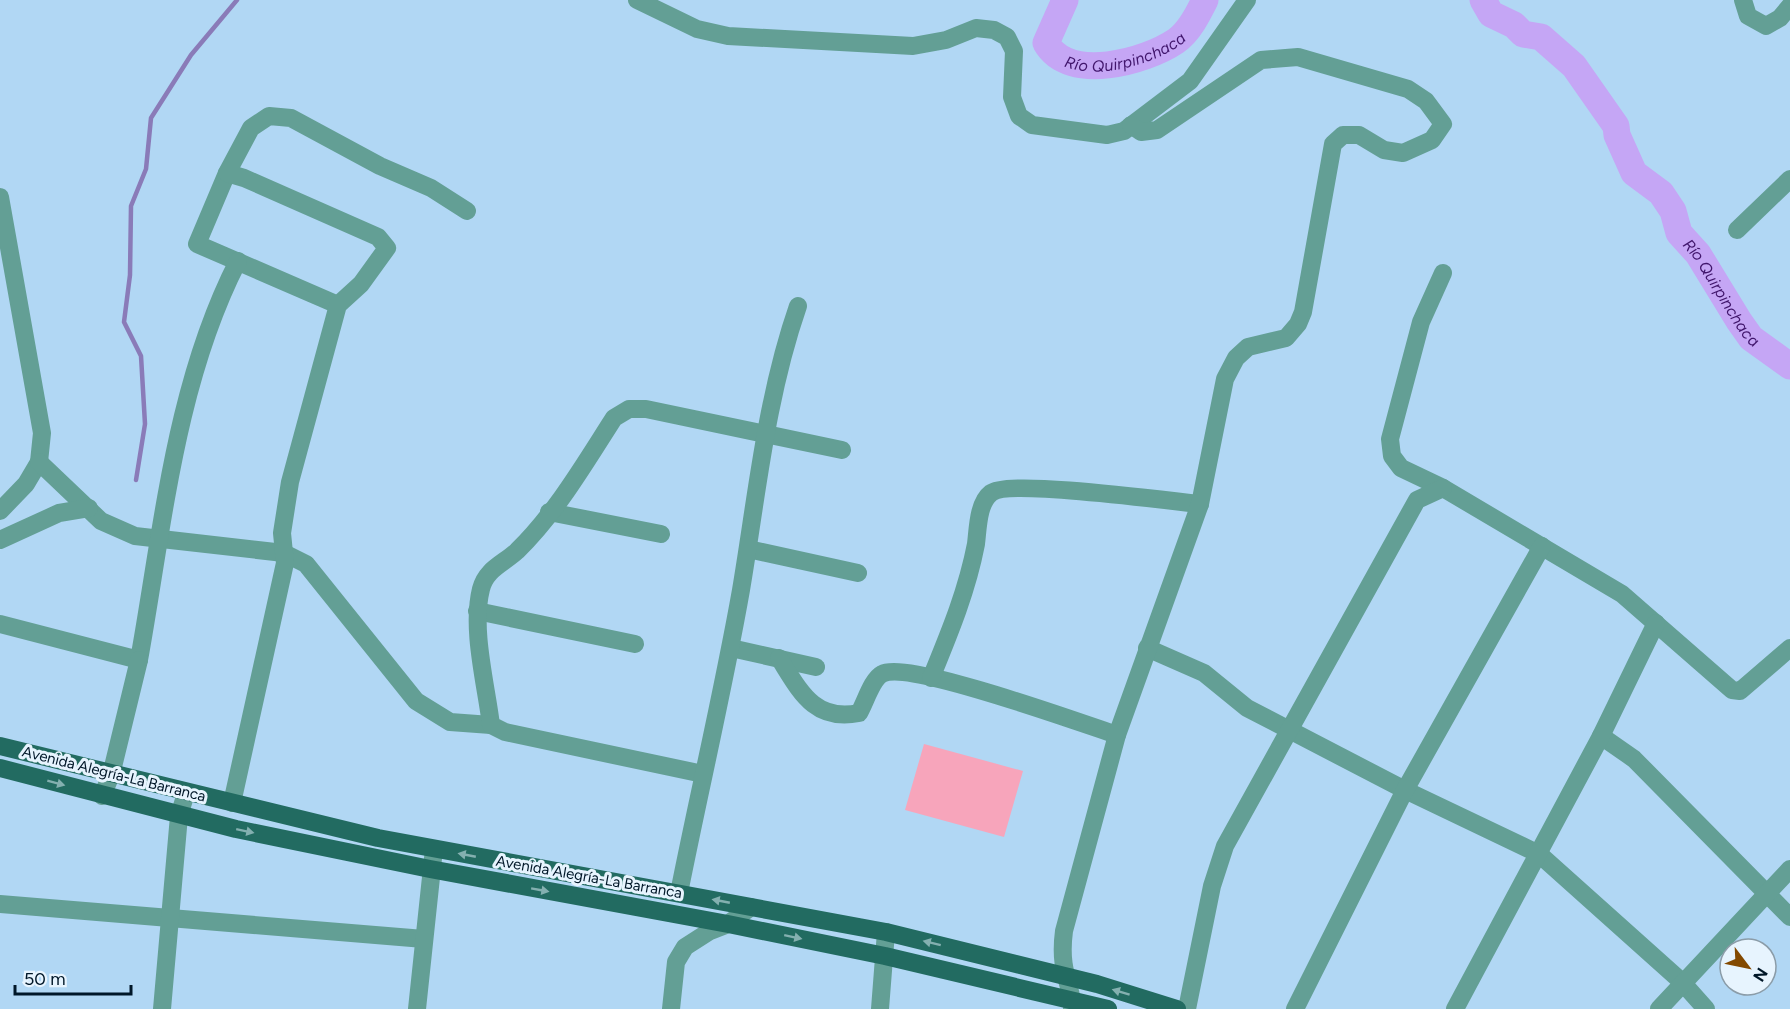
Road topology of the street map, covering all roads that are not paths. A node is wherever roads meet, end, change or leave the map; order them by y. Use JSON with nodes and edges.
{"nodes":[{"id":1,"x":637,"y":0,"type":"edge"},
{"id":2,"x":1247,"y":0,"type":"edge"},
{"id":3,"x":1743,"y":0,"type":"edge"},
{"id":4,"x":1790,"y":6,"type":"edge"},
{"id":5,"x":1766,"y":26,"type":"junction"},
{"id":6,"x":1790,"y":26,"type":"edge"},
{"id":7,"x":1131,"y":125,"type":"junction"},
{"id":8,"x":227,"y":173,"type":"junction"},
{"id":9,"x":1790,"y":179,"type":"edge"},
{"id":10,"x":0,"y":197,"type":"edge"},
{"id":11,"x":467,"y":211,"type":"dead end"},
{"id":12,"x":1737,"y":230,"type":"dead end"},
{"id":13,"x":6,"y":259,"type":"edge"},
{"id":14,"x":238,"y":261,"type":"junction"},
{"id":15,"x":1443,"y":273,"type":"dead end"},
{"id":16,"x":338,"y":305,"type":"junction"},
{"id":17,"x":798,"y":306,"type":"dead end"},
{"id":18,"x":764,"y":434,"type":"junction"},
{"id":19,"x":842,"y":450,"type":"dead end"},
{"id":20,"x":39,"y":462,"type":"junction"},
{"id":21,"x":1443,"y":488,"type":"junction"},
{"id":22,"x":1200,"y":504,"type":"junction"},
{"id":23,"x":89,"y":508,"type":"junction"},
{"id":24,"x":1,"y":509,"type":"edge"},
{"id":25,"x":549,"y":513,"type":"junction"},
{"id":26,"x":661,"y":534,"type":"dead end"},
{"id":27,"x":161,"y":539,"type":"junction"},
{"id":28,"x":0,"y":540,"type":"edge"},
{"id":29,"x":1542,"y":546,"type":"junction"},
{"id":30,"x":748,"y":549,"type":"junction"},
{"id":31,"x":284,"y":553,"type":"junction"},
{"id":32,"x":858,"y":573,"type":"dead end"},
{"id":33,"x":477,"y":611,"type":"junction"},
{"id":34,"x":1656,"y":623,"type":"junction"},
{"id":35,"x":0,"y":624,"type":"edge"},
{"id":36,"x":635,"y":644,"type":"dead end"},
{"id":37,"x":731,"y":648,"type":"junction"},
{"id":38,"x":1148,"y":648,"type":"junction"},
{"id":39,"x":1790,"y":648,"type":"edge"},
{"id":40,"x":778,"y":658,"type":"junction"},
{"id":41,"x":139,"y":660,"type":"junction"},
{"id":42,"x":816,"y":667,"type":"dead end"},
{"id":43,"x":931,"y":678,"type":"junction"},
{"id":44,"x":490,"y":725,"type":"junction"},
{"id":45,"x":1290,"y":730,"type":"junction"},
{"id":46,"x":1117,"y":735,"type":"junction"},
{"id":47,"x":1601,"y":736,"type":"junction"},
{"id":48,"x":0,"y":746,"type":"edge"},
{"id":49,"x":0,"y":768,"type":"edge"},
{"id":50,"x":703,"y":774,"type":"junction"},
{"id":51,"x":111,"y":775,"type":"junction"},
{"id":52,"x":1405,"y":790,"type":"junction"},
{"id":53,"x":186,"y":793,"type":"junction"},
{"id":54,"x":102,"y":796,"type":"junction"},
{"id":55,"x":232,"y":802,"type":"junction"},
{"id":56,"x":179,"y":816,"type":"junction"},
{"id":57,"x":434,"y":849,"type":"junction"},
{"id":58,"x":1539,"y":854,"type":"junction"},
{"id":59,"x":430,"y":869,"type":"junction"},
{"id":60,"x":1790,"y":869,"type":"edge"},
{"id":61,"x":679,"y":893,"type":"junction"},
{"id":62,"x":1767,"y":894,"type":"junction"},
{"id":63,"x":0,"y":904,"type":"edge"},
{"id":64,"x":752,"y":907,"type":"junction"},
{"id":65,"x":1790,"y":917,"type":"edge"},
{"id":66,"x":170,"y":918,"type":"junction"},
{"id":67,"x":728,"y":924,"type":"junction"},
{"id":68,"x":886,"y":932,"type":"junction"},
{"id":69,"x":424,"y":939,"type":"junction"},
{"id":70,"x":885,"y":956,"type":"junction"},
{"id":71,"x":1066,"y":976,"type":"junction"},
{"id":72,"x":1682,"y":982,"type":"junction"},
{"id":73,"x":1072,"y":1004,"type":"edge"},
{"id":74,"x":162,"y":1009,"type":"edge"},
{"id":75,"x":417,"y":1009,"type":"edge"},
{"id":76,"x":671,"y":1009,"type":"edge"},
{"id":77,"x":880,"y":1009,"type":"edge"},
{"id":78,"x":1108,"y":1009,"type":"edge"},
{"id":79,"x":1177,"y":1009,"type":"edge"},
{"id":80,"x":1187,"y":1009,"type":"edge"},
{"id":81,"x":1295,"y":1009,"type":"edge"},
{"id":82,"x":1455,"y":1009,"type":"edge"},
{"id":83,"x":1659,"y":1009,"type":"edge"},
{"id":84,"x":1706,"y":1009,"type":"edge"}],
"edges":[{"from":1,"to":7,"type":"street"},
{"from":2,"to":7,"type":"street"},
{"from":3,"to":5,"type":"street"},
{"from":4,"to":5,"type":"street"},
{"from":5,"to":6,"type":"street"},
{"from":7,"to":22,"type":"street"},
{"from":8,"to":11,"type":"street"},
{"from":8,"to":14,"type":"street"},
{"from":8,"to":16,"type":"street"},
{"from":9,"to":12,"type":"street"},
{"from":10,"to":13,"type":"street"},
{"from":13,"to":20,"type":"street"},
{"from":14,"to":16,"type":"street"},
{"from":14,"to":27,"type":"street"},
{"from":15,"to":21,"type":"street"},
{"from":16,"to":31,"type":"street"},
{"from":17,"to":18,"type":"street"},
{"from":18,"to":19,"type":"street"},
{"from":18,"to":25,"type":"street"},
{"from":18,"to":30,"type":"street"},
{"from":20,"to":23,"type":"street"},
{"from":20,"to":24,"type":"street"},
{"from":21,"to":29,"type":"street"},
{"from":21,"to":45,"type":"street"},
{"from":22,"to":38,"type":"street"},
{"from":22,"to":43,"type":"street"},
{"from":23,"to":27,"type":"street"},
{"from":23,"to":28,"type":"street"},
{"from":25,"to":26,"type":"street"},
{"from":25,"to":33,"type":"street"},
{"from":27,"to":31,"type":"street"},
{"from":27,"to":41,"type":"street"},
{"from":29,"to":34,"type":"street"},
{"from":29,"to":52,"type":"street"},
{"from":30,"to":32,"type":"street"},
{"from":30,"to":37,"type":"street"},
{"from":31,"to":44,"type":"street"},
{"from":31,"to":55,"type":"street"},
{"from":33,"to":36,"type":"street"},
{"from":33,"to":44,"type":"street"},
{"from":34,"to":39,"type":"street"},
{"from":34,"to":47,"type":"street"},
{"from":35,"to":41,"type":"street"},
{"from":37,"to":40,"type":"street"},
{"from":37,"to":50,"type":"street"},
{"from":38,"to":45,"type":"street"},
{"from":38,"to":46,"type":"street"},
{"from":40,"to":42,"type":"street"},
{"from":40,"to":43,"type":"street"},
{"from":41,"to":51,"type":"street"},
{"from":43,"to":46,"type":"street"},
{"from":44,"to":50,"type":"street"},
{"from":45,"to":52,"type":"street"},
{"from":45,"to":80,"type":"street"},
{"from":46,"to":71,"type":"street"},
{"from":47,"to":58,"type":"street"},
{"from":47,"to":62,"type":"street"},
{"from":48,"to":51,"type":"main road","name":"Avenida Alegría-La Barranca"},
{"from":49,"to":54,"type":"main road","name":"Avenida Alegría-La Barranca","one_way":true},
{"from":50,"to":61,"type":"street"},
{"from":51,"to":53,"type":"main road","name":"Avenida Alegría-La Barranca"},
{"from":51,"to":54,"type":"street"},
{"from":52,"to":58,"type":"street"},
{"from":52,"to":81,"type":"street"},
{"from":53,"to":55,"type":"main road","name":"Avenida Alegría-La Barranca"},
{"from":53,"to":56,"type":"street"},
{"from":54,"to":56,"type":"main road","name":"Avenida Alegría-La Barranca"},
{"from":55,"to":57,"type":"main road","name":"Avenida Alegría-La Barranca"},
{"from":56,"to":59,"type":"main road","name":"Avenida Alegría-La Barranca","one_way":true},
{"from":56,"to":66,"type":"street"},
{"from":57,"to":59,"type":"street"},
{"from":61,"to":57,"type":"main road","name":"Avenida Alegría-La Barranca","one_way":true},
{"from":58,"to":72,"type":"street"},
{"from":58,"to":82,"type":"street"},
{"from":59,"to":67,"type":"main road","name":"Avenida Alegría-La Barranca","one_way":true},
{"from":59,"to":69,"type":"street"},
{"from":60,"to":62,"type":"street"},
{"from":64,"to":61,"type":"main road","name":"Avenida Alegría-La Barranca","one_way":true},
{"from":62,"to":65,"type":"street"},
{"from":62,"to":72,"type":"street"},
{"from":63,"to":66,"type":"street"},
{"from":64,"to":67,"type":"street"},
{"from":64,"to":68,"type":"main road","name":"Avenida Alegría-La Barranca"},
{"from":66,"to":69,"type":"street"},
{"from":66,"to":74,"type":"street"},
{"from":67,"to":70,"type":"main road","name":"Avenida Alegría-La Barranca","one_way":true},
{"from":67,"to":76,"type":"street"},
{"from":68,"to":70,"type":"street"},
{"from":71,"to":68,"type":"main road","name":"Avenida Alegría-La Barranca","one_way":true},
{"from":69,"to":75,"type":"street"},
{"from":70,"to":73,"type":"main road","name":"Avenida Alegría-La Barranca"},
{"from":70,"to":77,"type":"street"},
{"from":71,"to":73,"type":"street"},
{"from":79,"to":71,"type":"main road","name":"Avenida Alegría-La Barranca","one_way":true},
{"from":72,"to":83,"type":"street"},
{"from":72,"to":84,"type":"street"},
{"from":73,"to":78,"type":"main road","name":"Avenida Alegría-La Barranca"}]}
